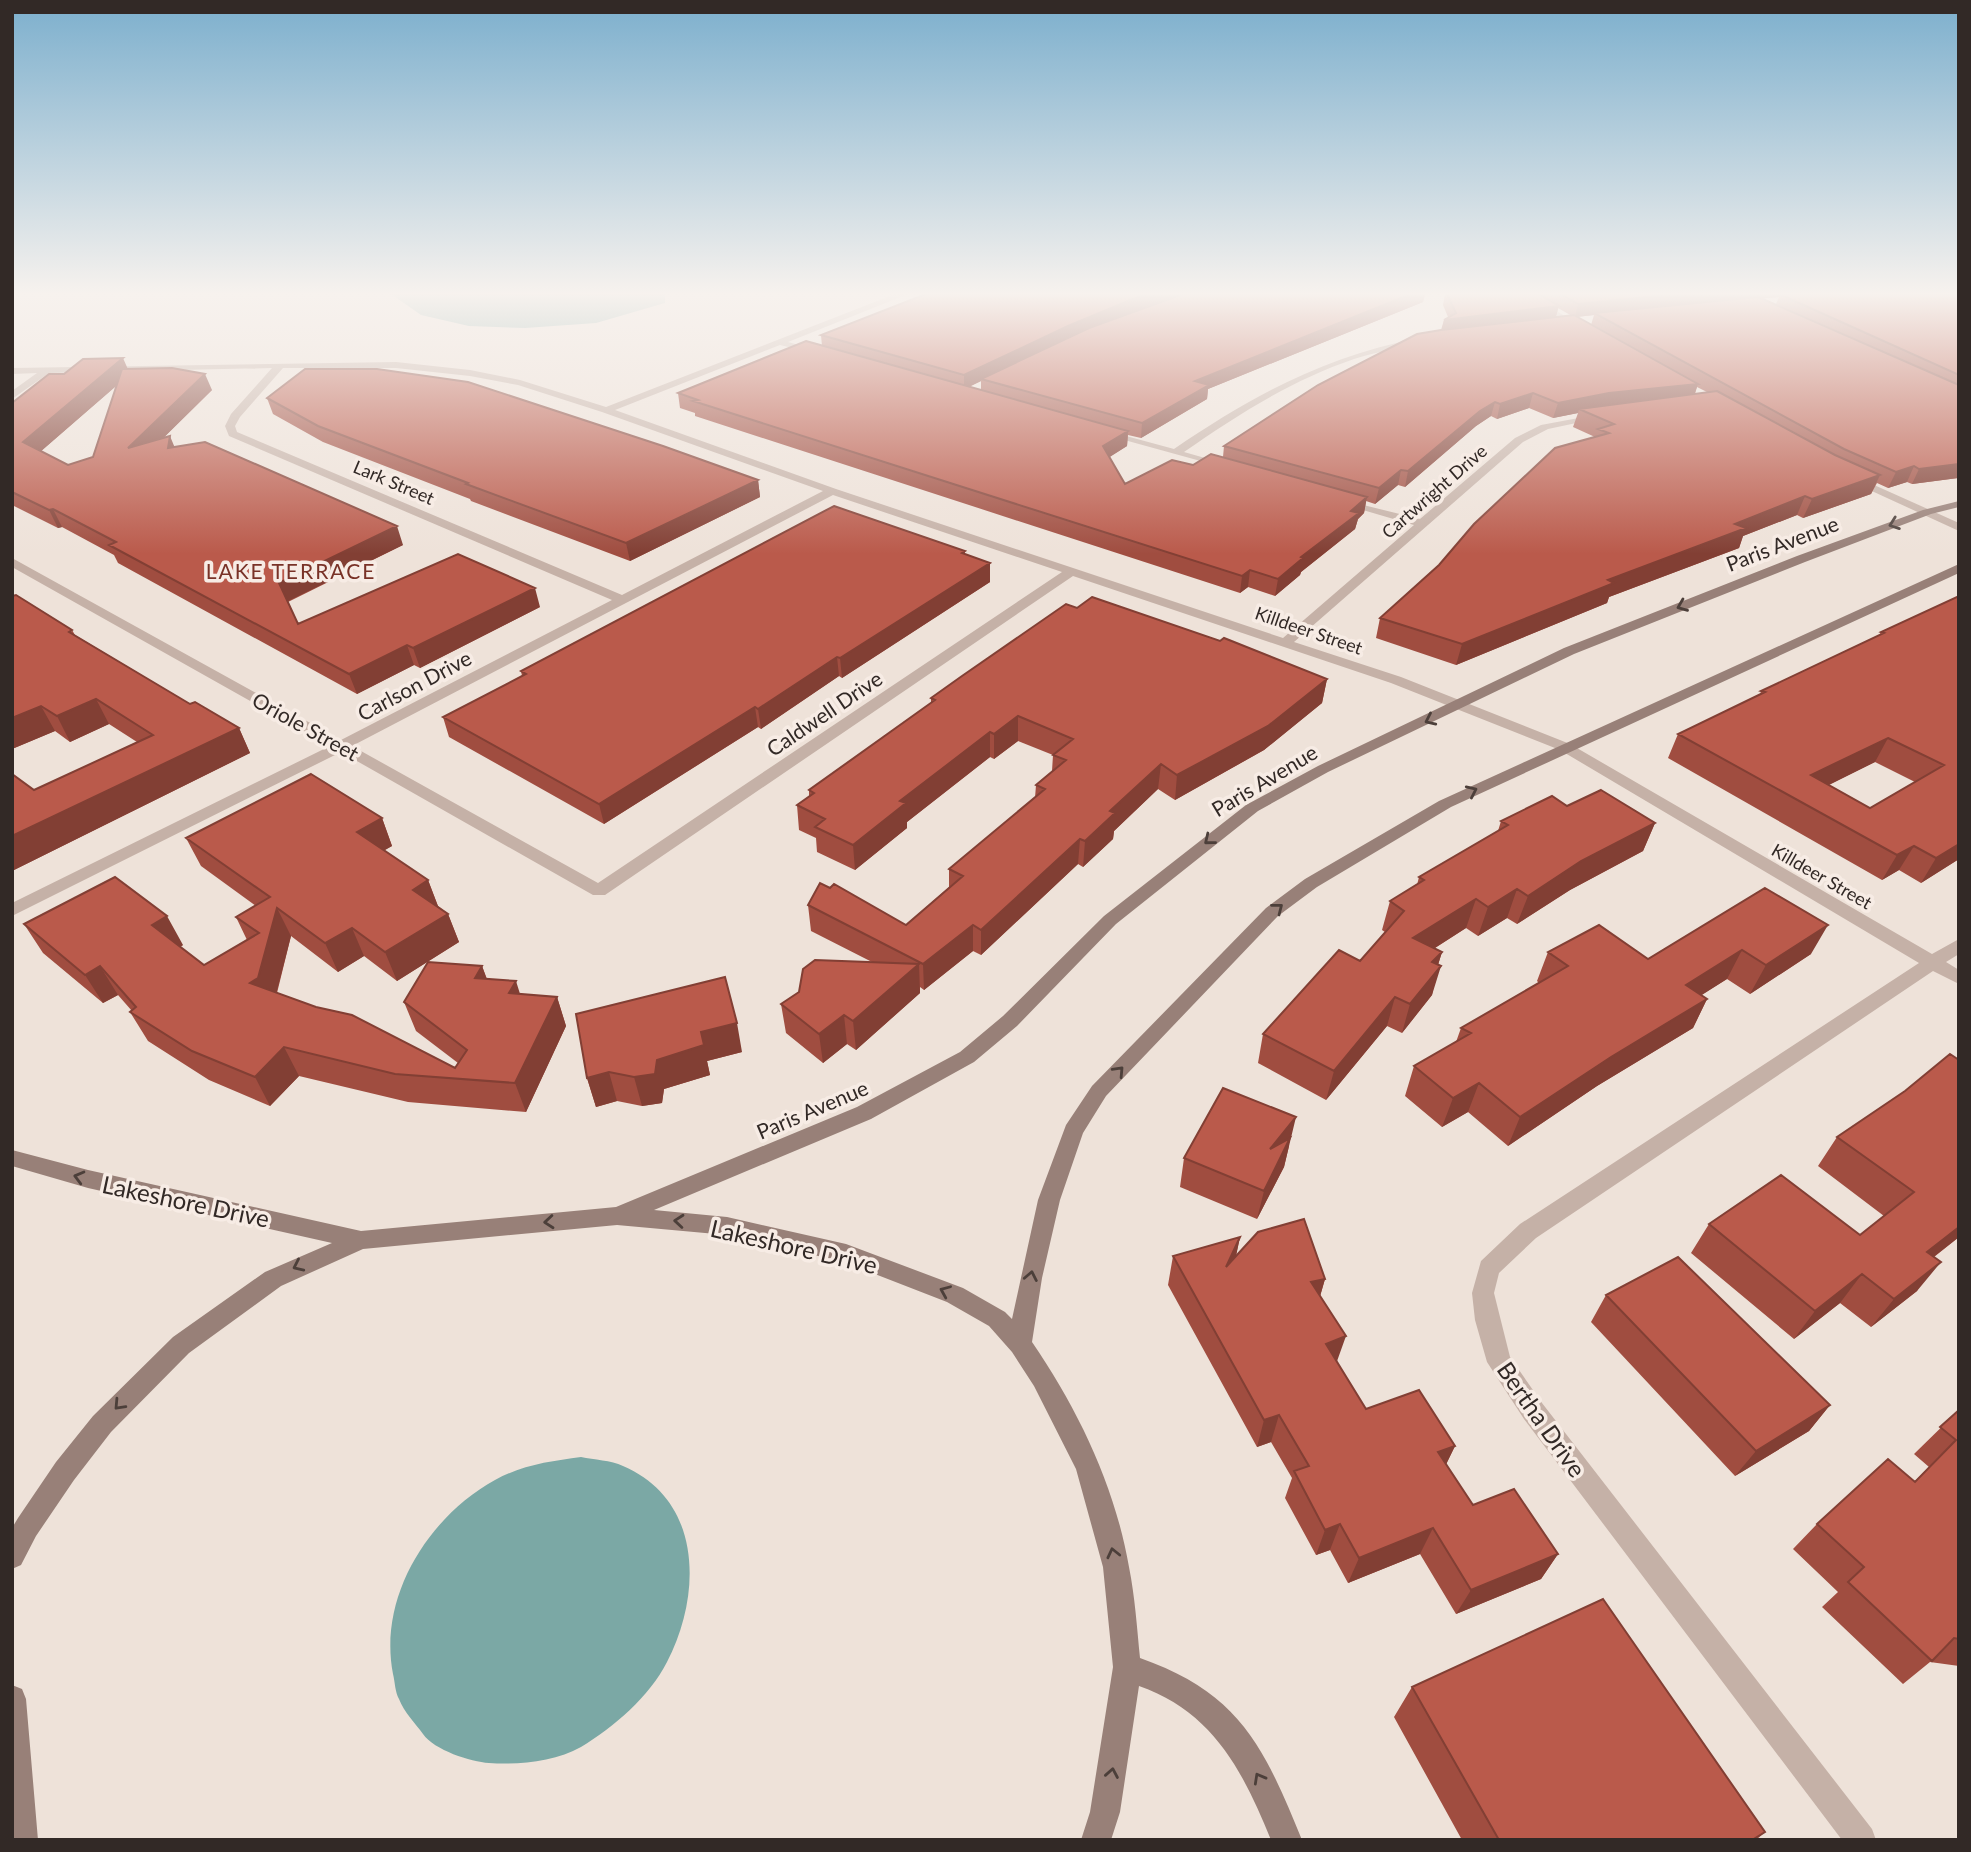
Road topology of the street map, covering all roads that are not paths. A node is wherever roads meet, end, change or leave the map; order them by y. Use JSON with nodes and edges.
{"nodes":[{"id":1,"x":33,"y":380,"type":"edge"},
{"id":2,"x":266,"y":380,"type":"edge"},
{"id":3,"x":507,"y":380,"type":"edge"},
{"id":4,"x":683,"y":380,"type":"edge"},
{"id":5,"x":1291,"y":380,"type":"edge"},
{"id":6,"x":12,"y":396,"type":"edge"},
{"id":7,"x":606,"y":410,"type":"junction"},
{"id":8,"x":1604,"y":415,"type":"edge"},
{"id":9,"x":1097,"y":431,"type":"edge"},
{"id":10,"x":1175,"y":453,"type":"junction"},
{"id":11,"x":1227,"y":468,"type":"edge"},
{"id":12,"x":1844,"y":474,"type":"edge"},
{"id":13,"x":832,"y":491,"type":"junction"},
{"id":14,"x":1332,"y":497,"type":"edge"},
{"id":15,"x":1959,"y":504,"type":"edge"},
{"id":16,"x":1927,"y":512,"type":"junction"},
{"id":17,"x":1424,"y":524,"type":"junction"},
{"id":18,"x":1959,"y":528,"type":"edge"},
{"id":19,"x":12,"y":562,"type":"edge"},
{"id":20,"x":1959,"y":568,"type":"edge"},
{"id":21,"x":1073,"y":570,"type":"junction"},
{"id":22,"x":622,"y":600,"type":"junction"},
{"id":23,"x":1286,"y":642,"type":"junction"},
{"id":24,"x":1461,"y":705,"type":"junction"},
{"id":25,"x":342,"y":746,"type":"junction"},
{"id":26,"x":1565,"y":747,"type":"junction"},
{"id":27,"x":599,"y":891,"type":"joint"},
{"id":28,"x":12,"y":910,"type":"edge"},
{"id":29,"x":1959,"y":945,"type":"edge"},
{"id":30,"x":1933,"y":963,"type":"junction"},
{"id":31,"x":1959,"y":978,"type":"edge"},
{"id":32,"x":12,"y":1158,"type":"edge"},
{"id":33,"x":617,"y":1216,"type":"junction"},
{"id":34,"x":361,"y":1240,"type":"junction"},
{"id":35,"x":1020,"y":1344,"type":"junction"},
{"id":36,"x":12,"y":1556,"type":"edge"},
{"id":37,"x":1128,"y":1667,"type":"junction"},
{"id":38,"x":12,"y":1699,"type":"edge"},
{"id":39,"x":23,"y":1840,"type":"edge"},
{"id":40,"x":1096,"y":1840,"type":"edge"},
{"id":41,"x":1287,"y":1840,"type":"edge"},
{"id":42,"x":1861,"y":1840,"type":"edge"}],
"edges":[{"from":1,"to":6,"type":"street"},
{"from":2,"to":22,"type":"street","name":"Lark Street"},
{"from":3,"to":7,"type":"street","name":"Killdeer Street"},
{"from":4,"to":7,"type":"street"},
{"from":5,"to":10,"type":"street"},
{"from":7,"to":13,"type":"street","name":"Killdeer Street"},
{"from":8,"to":17,"type":"street","name":"Cartwright Drive"},
{"from":9,"to":10,"type":"street"},
{"from":10,"to":11,"type":"street"},
{"from":12,"to":16,"type":"street"},
{"from":13,"to":21,"type":"street","name":"Killdeer Street"},
{"from":13,"to":22,"type":"street","name":"Carlson Drive"},
{"from":14,"to":17,"type":"street"},
{"from":15,"to":16,"type":"street","name":"Paris Avenue"},
{"from":16,"to":18,"type":"street"},
{"from":16,"to":24,"type":"street","name":"Paris Avenue","one_way":true},
{"from":17,"to":23,"type":"street","name":"Cartwright Drive"},
{"from":19,"to":25,"type":"street","name":"Oriole Street"},
{"from":20,"to":26,"type":"street"},
{"from":21,"to":23,"type":"street","name":"Killdeer Street"},
{"from":21,"to":27,"type":"street","name":"Caldwell Drive"},
{"from":22,"to":25,"type":"street","name":"Carlson Drive"},
{"from":23,"to":24,"type":"street","name":"Killdeer Street"},
{"from":24,"to":26,"type":"street","name":"Killdeer Street"},
{"from":24,"to":33,"type":"street","name":"Paris Avenue","one_way":true},
{"from":25,"to":27,"type":"street","name":"Oriole Street"},
{"from":25,"to":28,"type":"street","name":"Carlson Drive"},
{"from":26,"to":30,"type":"street","name":"Killdeer Street"},
{"from":35,"to":26,"type":"street","one_way":true},
{"from":29,"to":30,"type":"street","name":"Bertha Drive"},
{"from":30,"to":31,"type":"street","name":"Killdeer Street"},
{"from":30,"to":42,"type":"street","name":"Bertha Drive"},
{"from":34,"to":32,"type":"street","name":"Lakeshore Drive","one_way":true},
{"from":33,"to":34,"type":"street","name":"Lakeshore Drive","one_way":true},
{"from":35,"to":33,"type":"street","name":"Lakeshore Drive","one_way":true},
{"from":34,"to":36,"type":"street","name":"Lakeshore Drive","one_way":true},
{"from":37,"to":35,"type":"street","name":"Lakeshore Drive","one_way":true},
{"from":40,"to":37,"type":"street","name":"Lakeshore Drive","one_way":true},
{"from":41,"to":37,"type":"street","one_way":true},
{"from":38,"to":39,"type":"street"}]}
